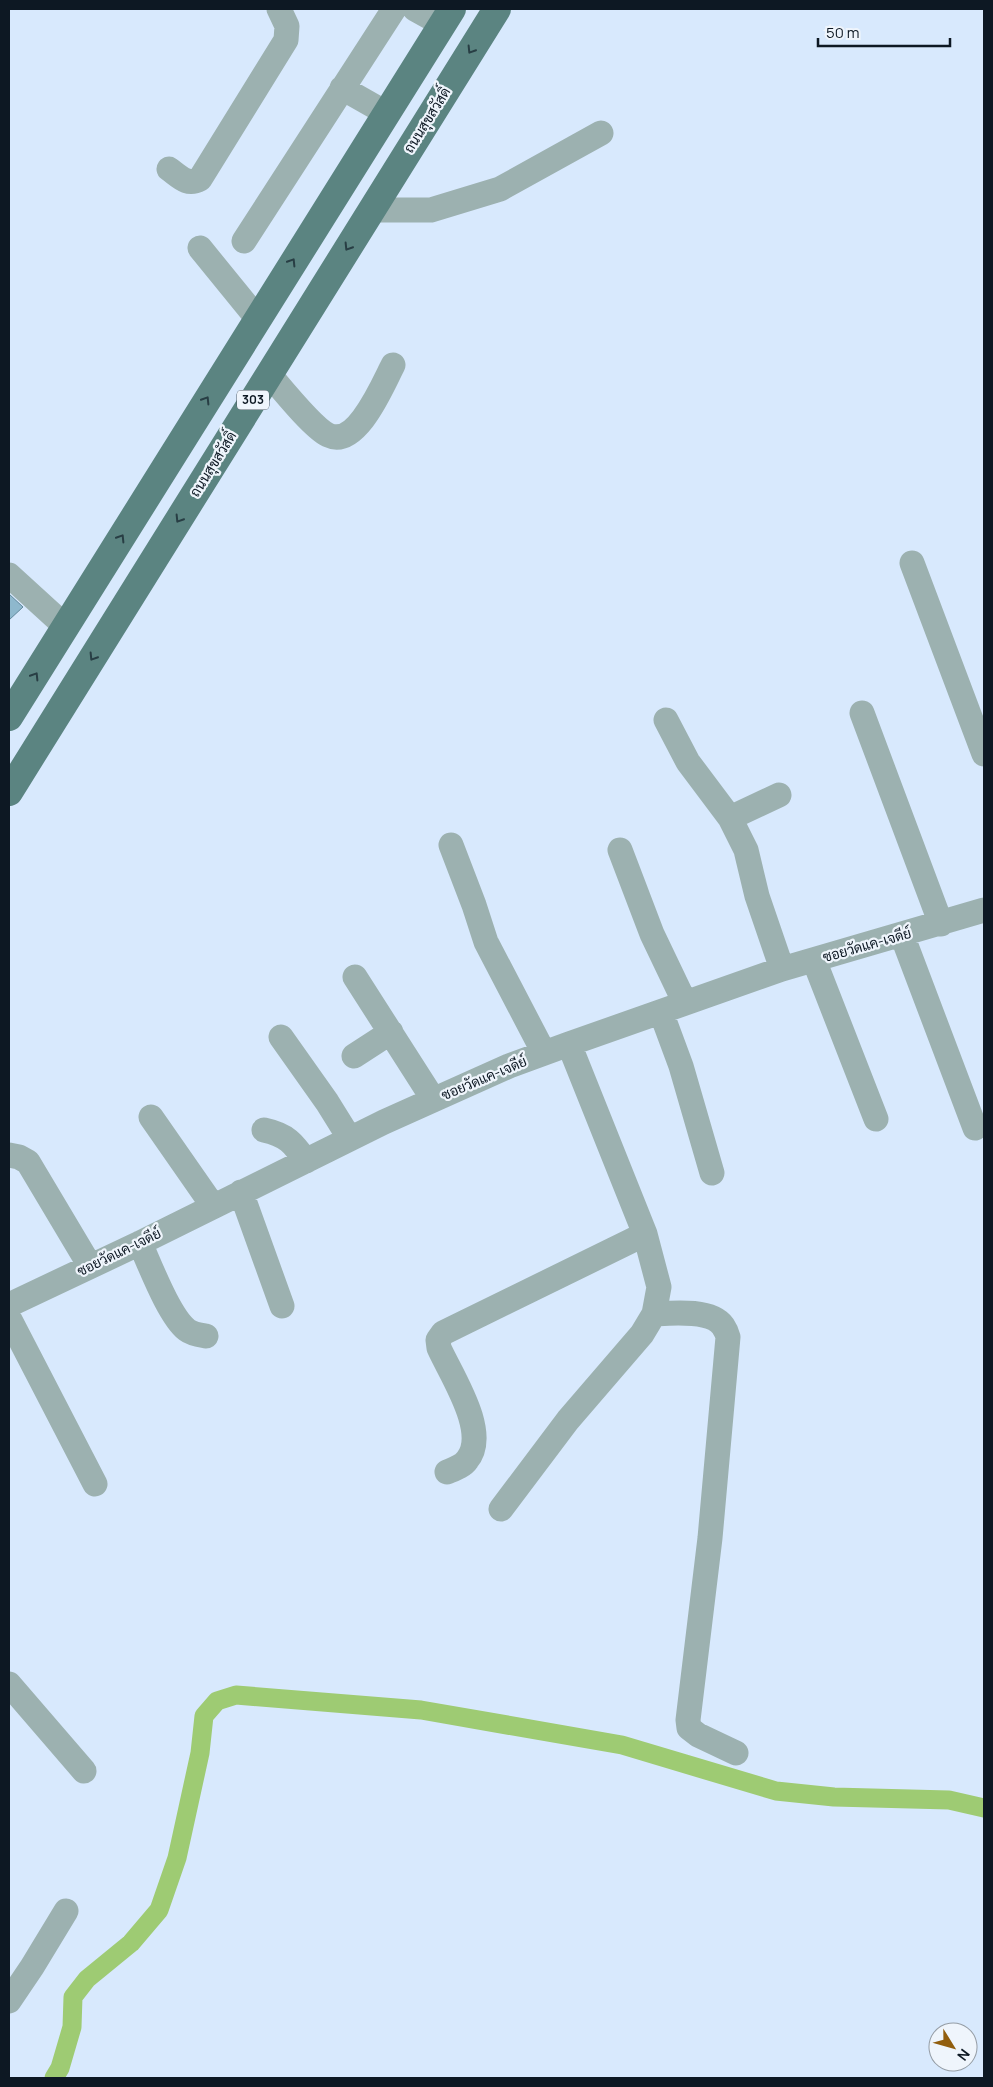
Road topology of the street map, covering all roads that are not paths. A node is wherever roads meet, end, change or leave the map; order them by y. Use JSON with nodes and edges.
{"nodes":[{"id":1,"x":280,"y":9,"type":"edge"},
{"id":2,"x":394,"y":9,"type":"edge"},
{"id":3,"x":415,"y":9,"type":"edge"},
{"id":4,"x":496,"y":9,"type":"edge"},
{"id":5,"x":447,"y":17,"type":"edge"},
{"id":6,"x":342,"y":88,"type":"junction"},
{"id":7,"x":386,"y":113,"type":"junction"},
{"id":8,"x":601,"y":133,"type":"dead end"},
{"id":9,"x":169,"y":169,"type":"dead end"},
{"id":10,"x":371,"y":210,"type":"junction"},
{"id":11,"x":244,"y":241,"type":"dead end"},
{"id":12,"x":200,"y":248,"type":"dead end"},
{"id":13,"x":257,"y":318,"type":"junction"},
{"id":14,"x":394,"y":365,"type":"dead end"},
{"id":15,"x":268,"y":374,"type":"junction"},
{"id":16,"x":912,"y":563,"type":"dead end"},
{"id":17,"x":9,"y":575,"type":"edge"},
{"id":18,"x":66,"y":627,"type":"junction"},
{"id":19,"x":862,"y":713,"type":"dead end"},
{"id":20,"x":9,"y":717,"type":"edge"},
{"id":21,"x":666,"y":720,"type":"dead end"},
{"id":22,"x":984,"y":754,"type":"edge"},
{"id":23,"x":9,"y":792,"type":"edge"},
{"id":24,"x":779,"y":794,"type":"dead end"},
{"id":25,"x":730,"y":818,"type":"junction"},
{"id":26,"x":451,"y":845,"type":"dead end"},
{"id":27,"x":620,"y":850,"type":"dead end"},
{"id":28,"x":984,"y":910,"type":"edge"},
{"id":29,"x":941,"y":924,"type":"junction"},
{"id":30,"x":902,"y":935,"type":"junction"},
{"id":31,"x":814,"y":960,"type":"junction"},
{"id":32,"x":782,"y":970,"type":"junction"},
{"id":33,"x":355,"y":977,"type":"dead end"},
{"id":34,"x":685,"y":1003,"type":"junction"},
{"id":35,"x":661,"y":1012,"type":"junction"},
{"id":36,"x":391,"y":1032,"type":"junction"},
{"id":37,"x":281,"y":1037,"type":"dead end"},
{"id":38,"x":569,"y":1044,"type":"junction"},
{"id":39,"x":544,"y":1053,"type":"junction"},
{"id":40,"x":354,"y":1056,"type":"dead end"},
{"id":41,"x":433,"y":1099,"type":"junction"},
{"id":42,"x":151,"y":1117,"type":"dead end"},
{"id":43,"x":876,"y":1119,"type":"dead end"},
{"id":44,"x":975,"y":1128,"type":"dead end"},
{"id":45,"x":264,"y":1130,"type":"dead end"},
{"id":46,"x":350,"y":1139,"type":"junction"},
{"id":47,"x":9,"y":1155,"type":"edge"},
{"id":48,"x":306,"y":1161,"type":"junction"},
{"id":49,"x":712,"y":1173,"type":"dead end"},
{"id":50,"x":242,"y":1192,"type":"junction"},
{"id":51,"x":213,"y":1206,"type":"junction"},
{"id":52,"x":645,"y":1234,"type":"junction"},
{"id":53,"x":140,"y":1243,"type":"junction"},
{"id":54,"x":90,"y":1266,"type":"junction"},
{"id":55,"x":9,"y":1305,"type":"edge"},
{"id":56,"x":282,"y":1306,"type":"dead end"},
{"id":57,"x":654,"y":1314,"type":"junction"},
{"id":58,"x":9,"y":1318,"type":"edge"},
{"id":59,"x":206,"y":1336,"type":"dead end"},
{"id":60,"x":447,"y":1472,"type":"dead end"},
{"id":61,"x":94,"y":1484,"type":"dead end"},
{"id":62,"x":501,"y":1509,"type":"dead end"},
{"id":63,"x":9,"y":1684,"type":"edge"},
{"id":64,"x":736,"y":1753,"type":"dead end"},
{"id":65,"x":84,"y":1771,"type":"dead end"},
{"id":66,"x":66,"y":1911,"type":"dead end"},
{"id":67,"x":9,"y":2001,"type":"edge"}],
"edges":[{"from":1,"to":9,"type":"street"},
{"from":2,"to":6,"type":"street"},
{"from":3,"to":5,"type":"street"},
{"from":4,"to":10,"type":"main road","name":"ถนนสุขสวัสดิ์","number":"303","one_way":true},
{"from":5,"to":7,"type":"main road"},
{"from":6,"to":7,"type":"street"},
{"from":6,"to":11,"type":"street"},
{"from":13,"to":7,"type":"main road","one_way":true},
{"from":8,"to":10,"type":"street"},
{"from":10,"to":15,"type":"main road","name":"ถนนสุขสวัสดิ์","number":"303","one_way":true},
{"from":12,"to":13,"type":"street"},
{"from":18,"to":13,"type":"main road","one_way":true},
{"from":14,"to":15,"type":"street"},
{"from":15,"to":23,"type":"main road","name":"ถนนสุขสวัสดิ์","number":"303","one_way":true},
{"from":16,"to":22,"type":"street"},
{"from":17,"to":18,"type":"street"},
{"from":20,"to":18,"type":"main road","one_way":true},
{"from":19,"to":29,"type":"street"},
{"from":21,"to":25,"type":"street"},
{"from":24,"to":25,"type":"street"},
{"from":25,"to":32,"type":"street"},
{"from":26,"to":39,"type":"street"},
{"from":27,"to":34,"type":"street"},
{"from":28,"to":29,"type":"street","name":"ซอยวัดแค-เจดีย์"},
{"from":29,"to":30,"type":"street","name":"ซอยวัดแค-เจดีย์"},
{"from":30,"to":31,"type":"street","name":"ซอยวัดแค-เจดีย์"},
{"from":30,"to":44,"type":"street"},
{"from":31,"to":32,"type":"street","name":"ซอยวัดแค-เจดีย์"},
{"from":31,"to":43,"type":"street"},
{"from":32,"to":34,"type":"street","name":"ซอยวัดแค-เจดีย์"},
{"from":33,"to":36,"type":"street"},
{"from":34,"to":35,"type":"street","name":"ซอยวัดแค-เจดีย์"},
{"from":35,"to":38,"type":"street","name":"ซอยวัดแค-เจดีย์"},
{"from":35,"to":49,"type":"street"},
{"from":36,"to":40,"type":"street"},
{"from":36,"to":41,"type":"street"},
{"from":37,"to":46,"type":"street"},
{"from":38,"to":39,"type":"street","name":"ซอยวัดแค-เจดีย์"},
{"from":38,"to":52,"type":"street"},
{"from":39,"to":41,"type":"street","name":"ซอยวัดแค-เจดีย์"},
{"from":41,"to":46,"type":"street","name":"ซอยวัดแค-เจดีย์"},
{"from":42,"to":51,"type":"street"},
{"from":45,"to":48,"type":"street"},
{"from":46,"to":48,"type":"street","name":"ซอยวัดแค-เจดีย์"},
{"from":47,"to":54,"type":"street"},
{"from":48,"to":50,"type":"street","name":"ซอยวัดแค-เจดีย์"},
{"from":50,"to":51,"type":"street","name":"ซอยวัดแค-เจดีย์"},
{"from":50,"to":56,"type":"street"},
{"from":51,"to":53,"type":"street","name":"ซอยวัดแค-เจดีย์"},
{"from":52,"to":57,"type":"street"},
{"from":52,"to":60,"type":"street"},
{"from":53,"to":54,"type":"street","name":"ซอยวัดแค-เจดีย์"},
{"from":53,"to":59,"type":"street"},
{"from":54,"to":55,"type":"street","name":"ซอยวัดแค-เจดีย์"},
{"from":57,"to":62,"type":"street"},
{"from":57,"to":64,"type":"street"},
{"from":58,"to":61,"type":"street"},
{"from":63,"to":65,"type":"street"},
{"from":66,"to":67,"type":"street"}]}
